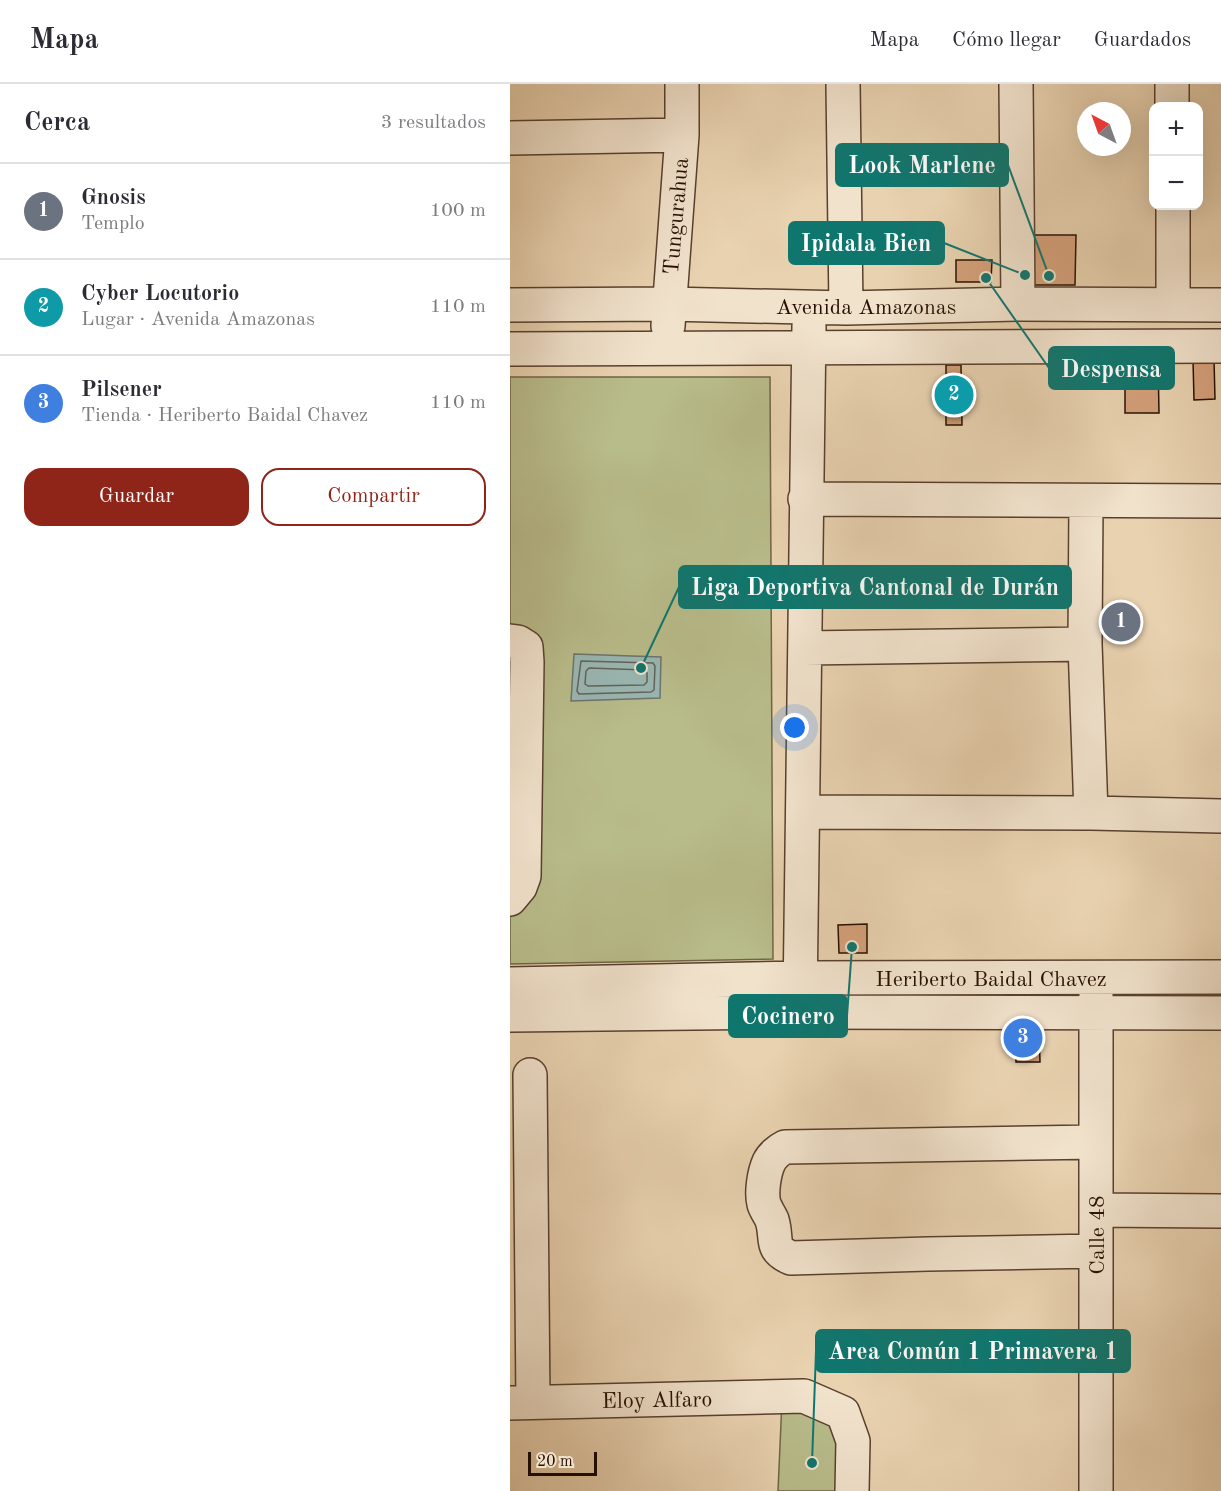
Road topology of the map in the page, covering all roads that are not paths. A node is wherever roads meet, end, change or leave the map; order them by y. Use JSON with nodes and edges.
{"nodes":[{"id":1,"x":682,"y":84,"type":"edge"},
{"id":2,"x":843,"y":84,"type":"edge"},
{"id":3,"x":1016,"y":84,"type":"edge"},
{"id":4,"x":1172,"y":84,"type":"edge"},
{"id":5,"x":1172,"y":102,"type":"edge"},
{"id":6,"x":682,"y":135,"type":"junction"},
{"id":7,"x":510,"y":138,"type":"edge"},
{"id":8,"x":1173,"y":210,"type":"edge"},
{"id":9,"x":668,"y":304,"type":"junction"},
{"id":10,"x":1018,"y":304,"type":"junction"},
{"id":11,"x":1173,"y":304,"type":"junction"},
{"id":12,"x":510,"y":305,"type":"edge"},
{"id":13,"x":1221,"y":305,"type":"edge"},
{"id":14,"x":810,"y":307,"type":"junction"},
{"id":15,"x":846,"y":308,"type":"junction"},
{"id":16,"x":1221,"y":346,"type":"edge"},
{"id":17,"x":668,"y":348,"type":"junction"},
{"id":18,"x":808,"y":348,"type":"junction"},
{"id":19,"x":510,"y":350,"type":"edge"},
{"id":20,"x":805,"y":499,"type":"junction"},
{"id":21,"x":1221,"y":501,"type":"edge"},
{"id":22,"x":1086,"y":502,"type":"junction"},
{"id":23,"x":510,"y":641,"type":"edge"},
{"id":24,"x":1085,"y":644,"type":"junction"},
{"id":25,"x":805,"y":648,"type":"junction"},
{"id":26,"x":803,"y":812,"type":"junction"},
{"id":27,"x":1091,"y":813,"type":"junction"},
{"id":28,"x":1221,"y":816,"type":"edge"},
{"id":29,"x":510,"y":899,"type":"edge"},
{"id":30,"x":1221,"y":977,"type":"edge"},
{"id":31,"x":801,"y":978,"type":"junction"},
{"id":32,"x":1096,"y":978,"type":"junction"},
{"id":33,"x":510,"y":984,"type":"edge"},
{"id":34,"x":1095,"y":1011,"type":"junction"},
{"id":35,"x":800,"y":1012,"type":"junction"},
{"id":36,"x":1221,"y":1013,"type":"edge"},
{"id":37,"x":510,"y":1015,"type":"edge"},
{"id":38,"x":530,"y":1075,"type":"dead end"},
{"id":39,"x":1095,"y":1142,"type":"junction"},
{"id":40,"x":1096,"y":1210,"type":"junction"},
{"id":41,"x":1221,"y":1210,"type":"edge"},
{"id":42,"x":1096,"y":1251,"type":"junction"},
{"id":43,"x":521,"y":1402,"type":"edge"},
{"id":44,"x":852,"y":1491,"type":"edge"},
{"id":45,"x":1096,"y":1491,"type":"edge"}],
"edges":[{"from":1,"to":6,"type":"street","name":"Tungurahua"},
{"from":2,"to":15,"type":"street"},
{"from":3,"to":10,"type":"street"},
{"from":4,"to":5,"type":"street"},
{"from":6,"to":7,"type":"street"},
{"from":6,"to":9,"type":"street","name":"Tungurahua"},
{"from":8,"to":11,"type":"street"},
{"from":9,"to":12,"type":"street","name":"Avenida Amazonas"},
{"from":9,"to":14,"type":"street","name":"Avenida Amazonas"},
{"from":9,"to":17,"type":"street","name":"Tungurahua"},
{"from":10,"to":11,"type":"street","name":"Avenida Amazonas"},
{"from":10,"to":15,"type":"street","name":"Avenida Amazonas"},
{"from":11,"to":13,"type":"street","name":"Avenida Amazonas"},
{"from":14,"to":15,"type":"street","name":"Avenida Amazonas"},
{"from":14,"to":18,"type":"street"},
{"from":16,"to":18,"type":"street","name":"Avenida Amazonas"},
{"from":17,"to":18,"type":"street","name":"Avenida Amazonas"},
{"from":17,"to":19,"type":"street","name":"Avenida Amazonas"},
{"from":18,"to":20,"type":"street"},
{"from":20,"to":22,"type":"street"},
{"from":20,"to":25,"type":"street"},
{"from":21,"to":22,"type":"street"},
{"from":22,"to":24,"type":"street"},
{"from":23,"to":29,"type":"street"},
{"from":24,"to":25,"type":"street"},
{"from":24,"to":27,"type":"street"},
{"from":25,"to":26,"type":"street"},
{"from":26,"to":27,"type":"street"},
{"from":26,"to":31,"type":"street"},
{"from":27,"to":28,"type":"street"},
{"from":30,"to":32,"type":"street","name":"Heriberto Baidal Chavez"},
{"from":31,"to":32,"type":"street","name":"Heriberto Baidal Chavez"},
{"from":31,"to":33,"type":"street","name":"Heriberto Baidal Chavez"},
{"from":31,"to":35,"type":"street"},
{"from":32,"to":34,"type":"street","name":"Calle 48"},
{"from":34,"to":35,"type":"street","name":"Heriberto Baidal Chavez"},
{"from":34,"to":36,"type":"street","name":"Heriberto Baidal Chavez"},
{"from":34,"to":39,"type":"street","name":"Calle 48"},
{"from":35,"to":37,"type":"street","name":"Heriberto Baidal Chavez"},
{"from":38,"to":43,"type":"street"},
{"from":39,"to":40,"type":"street","name":"Calle 48"},
{"from":39,"to":42,"type":"street"},
{"from":40,"to":41,"type":"street"},
{"from":40,"to":42,"type":"street","name":"Calle 48"},
{"from":42,"to":45,"type":"street","name":"Calle 48"},
{"from":43,"to":44,"type":"street","name":"Eloy Alfaro"}]}
